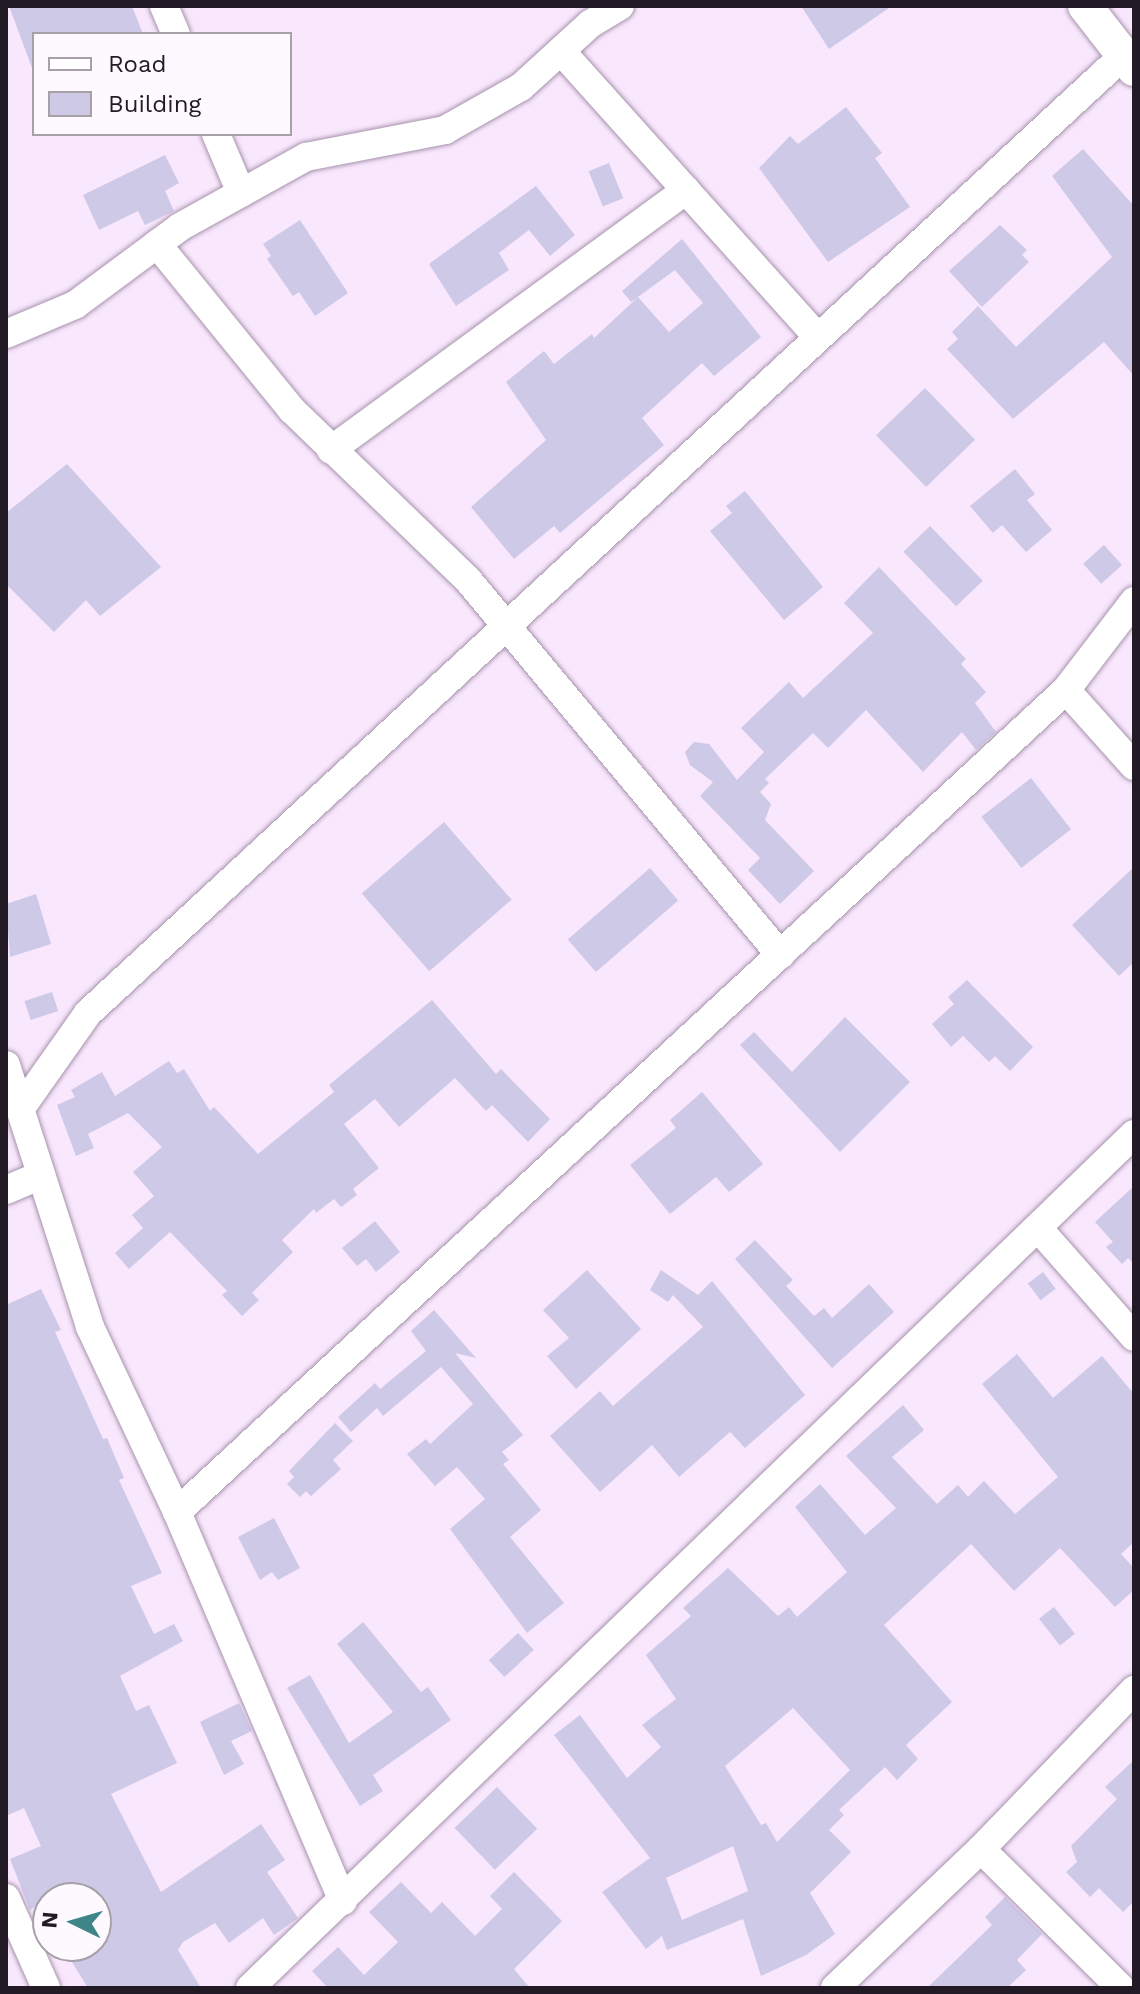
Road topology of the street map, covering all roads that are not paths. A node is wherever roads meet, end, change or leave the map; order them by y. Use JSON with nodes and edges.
{"nodes":[{"id":1,"x":164,"y":6,"type":"edge"},
{"id":2,"x":620,"y":6,"type":"edge"},
{"id":3,"x":1085,"y":6,"type":"edge"},
{"id":4,"x":175,"y":32,"type":"edge"},
{"id":5,"x":561,"y":51,"type":"junction"},
{"id":6,"x":1129,"y":63,"type":"edge"},
{"id":7,"x":217,"y":136,"type":"edge"},
{"id":8,"x":686,"y":190,"type":"junction"},
{"id":9,"x":241,"y":193,"type":"junction"},
{"id":10,"x":157,"y":244,"type":"junction"},
{"id":11,"x":6,"y":334,"type":"edge"},
{"id":12,"x":817,"y":336,"type":"junction"},
{"id":13,"x":331,"y":450,"type":"junction"},
{"id":14,"x":1134,"y":601,"type":"edge"},
{"id":15,"x":505,"y":626,"type":"junction"},
{"id":16,"x":1066,"y":690,"type":"junction"},
{"id":17,"x":1134,"y":766,"type":"edge"},
{"id":18,"x":780,"y":955,"type":"junction"},
{"id":19,"x":6,"y":1065,"type":"edge"},
{"id":20,"x":21,"y":1108,"type":"junction"},
{"id":21,"x":1134,"y":1134,"type":"edge"},
{"id":22,"x":41,"y":1175,"type":"junction"},
{"id":23,"x":6,"y":1190,"type":"edge"},
{"id":24,"x":1038,"y":1228,"type":"junction"},
{"id":25,"x":1134,"y":1337,"type":"edge"},
{"id":26,"x":177,"y":1512,"type":"junction"},
{"id":27,"x":1134,"y":1690,"type":"edge"},
{"id":28,"x":981,"y":1849,"type":"junction"},
{"id":29,"x":6,"y":1898,"type":"edge"},
{"id":30,"x":343,"y":1901,"type":"junction"},
{"id":31,"x":46,"y":1988,"type":"edge"},
{"id":32,"x":250,"y":1988,"type":"edge"},
{"id":33,"x":835,"y":1988,"type":"edge"},
{"id":34,"x":1121,"y":1988,"type":"edge"}],
"edges":[{"from":1,"to":4,"type":"street"},
{"from":2,"to":5,"type":"street"},
{"from":3,"to":6,"type":"street"},
{"from":5,"to":8,"type":"street"},
{"from":5,"to":9,"type":"street"},
{"from":6,"to":12,"type":"street"},
{"from":7,"to":9,"type":"street"},
{"from":8,"to":12,"type":"street"},
{"from":8,"to":13,"type":"street"},
{"from":9,"to":10,"type":"street"},
{"from":10,"to":11,"type":"street"},
{"from":10,"to":13,"type":"street"},
{"from":12,"to":15,"type":"street"},
{"from":13,"to":15,"type":"street"},
{"from":14,"to":16,"type":"street"},
{"from":15,"to":18,"type":"street"},
{"from":15,"to":20,"type":"street"},
{"from":16,"to":17,"type":"street"},
{"from":16,"to":18,"type":"street"},
{"from":18,"to":26,"type":"street"},
{"from":19,"to":20,"type":"street"},
{"from":20,"to":22,"type":"street"},
{"from":21,"to":24,"type":"street"},
{"from":22,"to":23,"type":"street"},
{"from":22,"to":26,"type":"street"},
{"from":24,"to":25,"type":"street"},
{"from":24,"to":30,"type":"street"},
{"from":26,"to":30,"type":"street"},
{"from":27,"to":28,"type":"street"},
{"from":28,"to":33,"type":"street"},
{"from":28,"to":34,"type":"street"},
{"from":29,"to":31,"type":"street"},
{"from":30,"to":32,"type":"street"}]}
